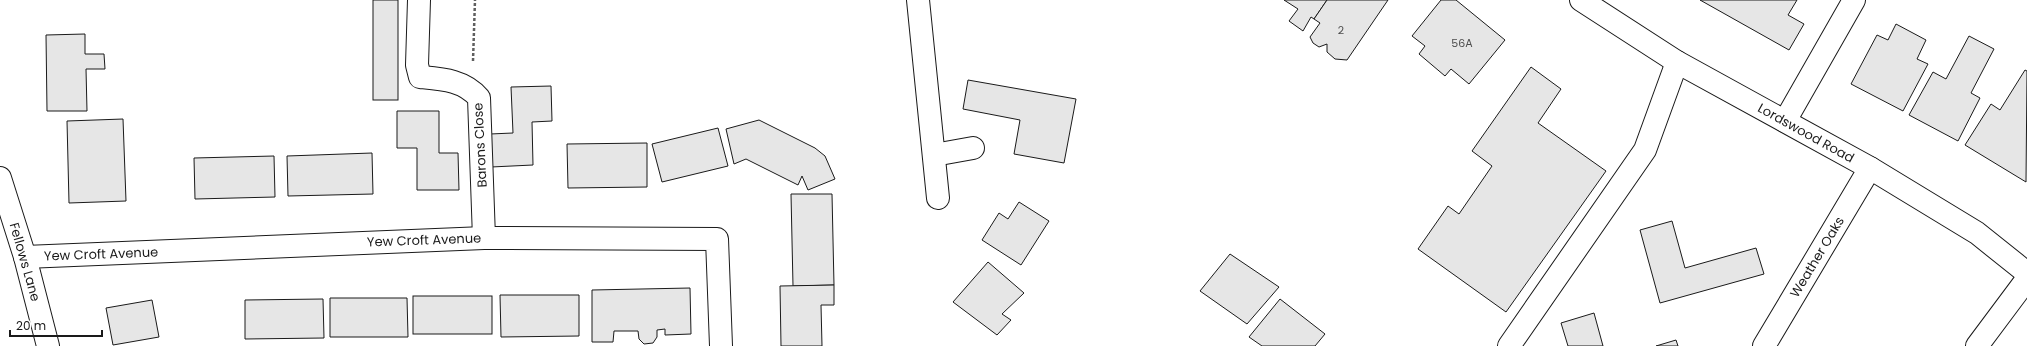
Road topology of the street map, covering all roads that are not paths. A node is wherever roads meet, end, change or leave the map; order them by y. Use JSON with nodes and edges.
{"nodes":[{"id":1,"x":419,"y":0,"type":"edge"},
{"id":2,"x":918,"y":0,"type":"edge"},
{"id":3,"x":1581,"y":0,"type":"edge"},
{"id":4,"x":1854,"y":0,"type":"edge"},
{"id":5,"x":1677,"y":62,"type":"junction"},
{"id":6,"x":1785,"y":121,"type":"junction"},
{"id":7,"x":973,"y":148,"type":"dead end"},
{"id":8,"x":934,"y":155,"type":"junction"},
{"id":9,"x":1870,"y":168,"type":"junction"},
{"id":10,"x":0,"y":178,"type":"edge"},
{"id":11,"x":938,"y":198,"type":"dead end"},
{"id":12,"x":4,"y":210,"type":"edge"},
{"id":13,"x":484,"y":238,"type":"junction"},
{"id":14,"x":25,"y":257,"type":"junction"},
{"id":15,"x":2027,"y":273,"type":"edge"},
{"id":16,"x":2027,"y":279,"type":"edge"},
{"id":17,"x":48,"y":346,"type":"edge"},
{"id":18,"x":721,"y":346,"type":"edge"},
{"id":19,"x":1509,"y":346,"type":"edge"},
{"id":20,"x":1764,"y":346,"type":"edge"},
{"id":21,"x":1977,"y":346,"type":"edge"}],
"edges":[{"from":1,"to":13,"type":"street","name":"Barons Close"},
{"from":2,"to":8,"type":"street"},
{"from":3,"to":5,"type":"street","name":"Lordswood Road"},
{"from":4,"to":6,"type":"street"},
{"from":5,"to":6,"type":"street","name":"Lordswood Road"},
{"from":5,"to":19,"type":"street"},
{"from":6,"to":9,"type":"street","name":"Lordswood Road"},
{"from":7,"to":8,"type":"street"},
{"from":8,"to":11,"type":"street"},
{"from":9,"to":15,"type":"street","name":"Lordswood Road"},
{"from":9,"to":20,"type":"street","name":"Weather Oaks"},
{"from":10,"to":12,"type":"street","name":"Fellows Lane"},
{"from":12,"to":14,"type":"street","name":"Fellows Lane"},
{"from":13,"to":14,"type":"street","name":"Yew Croft Avenue"},
{"from":13,"to":18,"type":"street","name":"Yew Croft Avenue"},
{"from":14,"to":17,"type":"street","name":"Fellows Lane"},
{"from":16,"to":21,"type":"street"}]}
